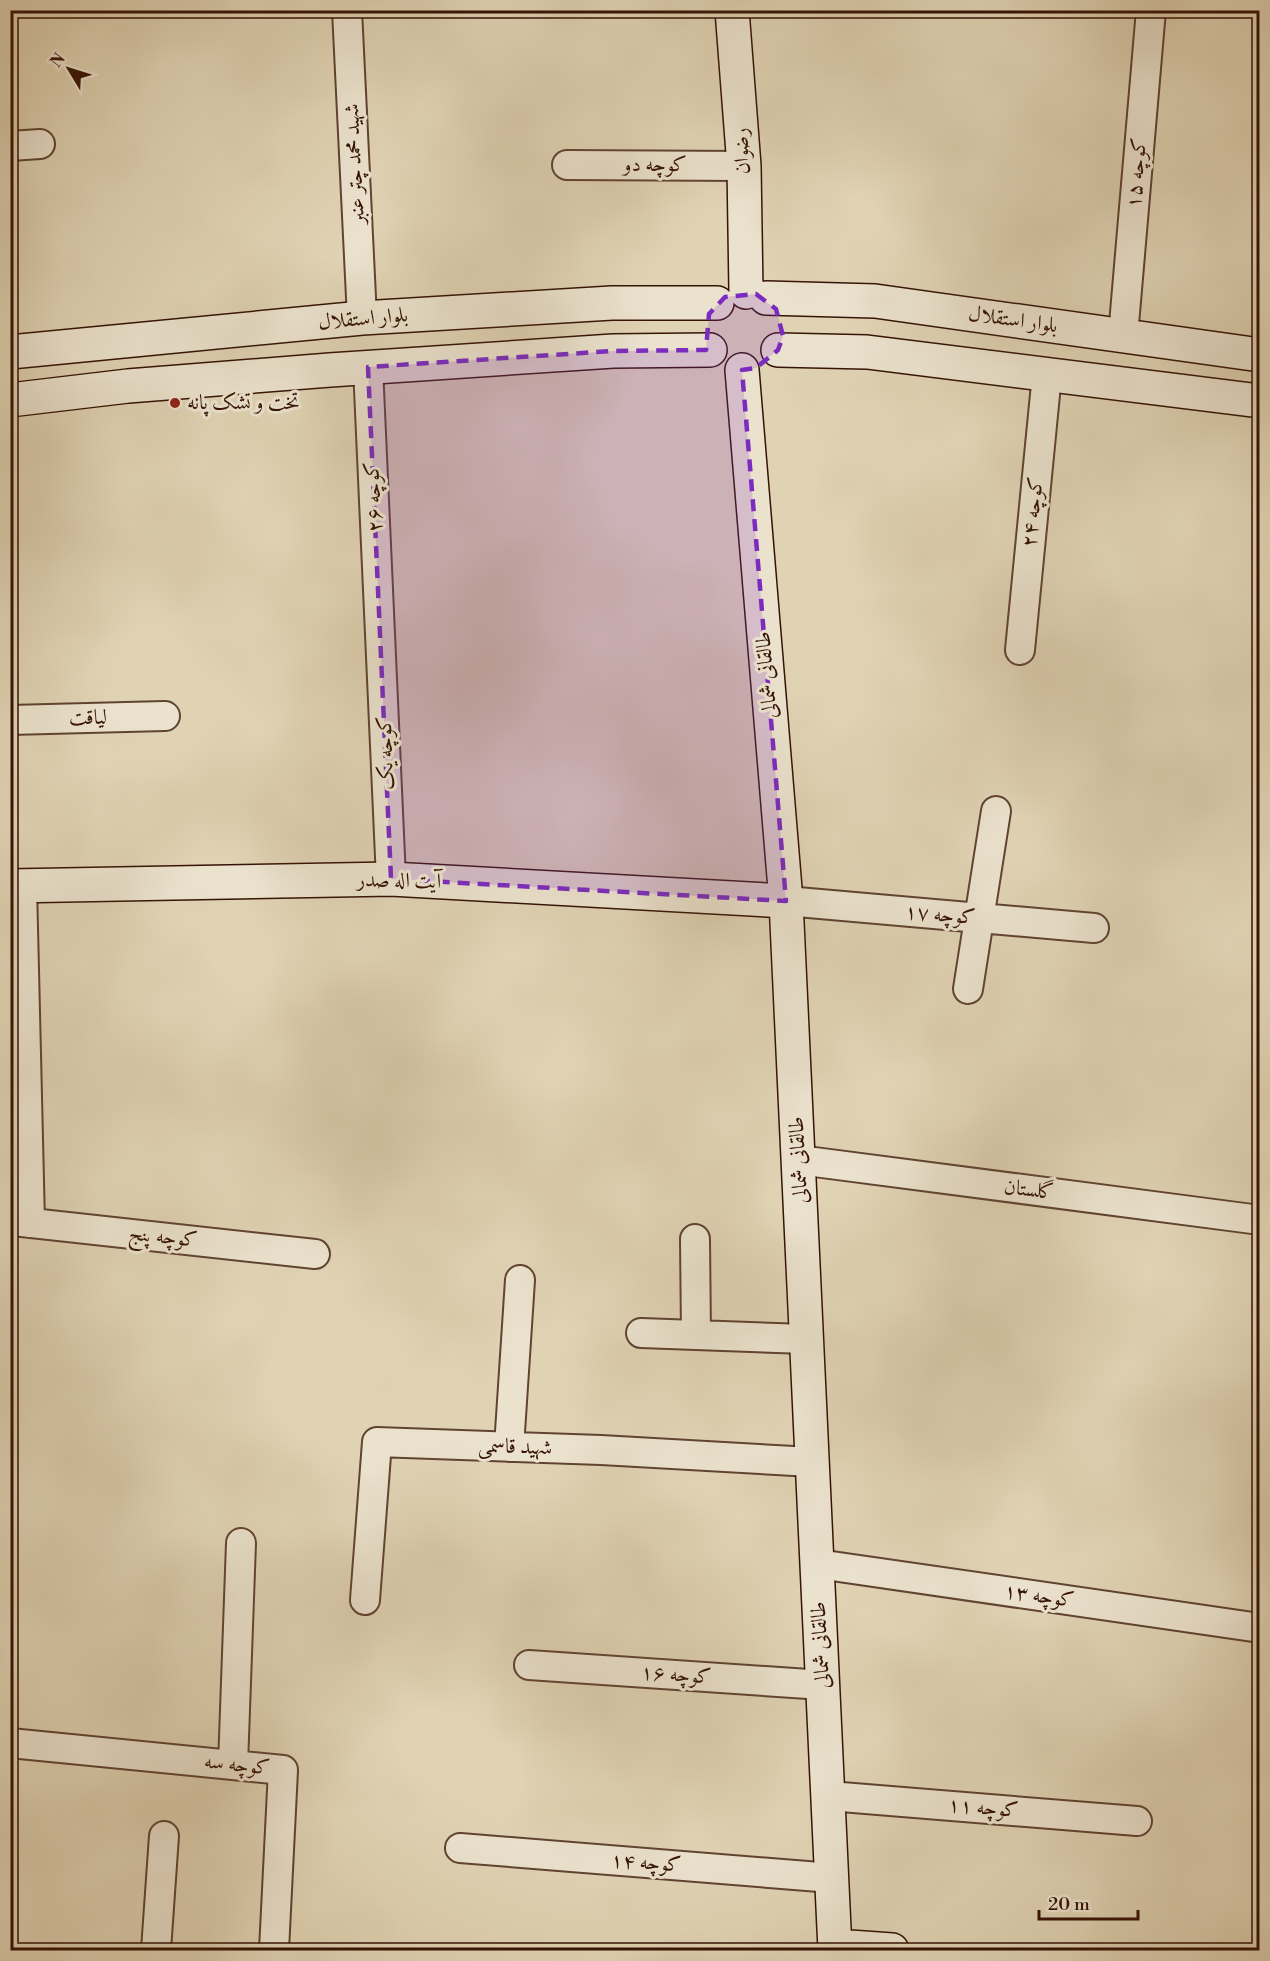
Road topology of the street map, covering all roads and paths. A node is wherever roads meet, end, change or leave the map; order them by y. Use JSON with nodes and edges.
{"nodes":[{"id":1,"x":347,"y":10,"type":"edge"},
{"id":2,"x":732,"y":10,"type":"edge"},
{"id":3,"x":1151,"y":10,"type":"edge"},
{"id":4,"x":40,"y":144,"type":"dead end"},
{"id":5,"x":10,"y":146,"type":"edge"},
{"id":6,"x":567,"y":165,"type":"dead end"},
{"id":7,"x":744,"y":166,"type":"junction"},
{"id":8,"x":743,"y":298,"type":"junction"},
{"id":9,"x":362,"y":318,"type":"junction"},
{"id":10,"x":1123,"y":336,"type":"junction"},
{"id":11,"x":710,"y":350,"type":"junction"},
{"id":12,"x":778,"y":350,"type":"junction"},
{"id":13,"x":10,"y":352,"type":"edge"},
{"id":14,"x":1260,"y":355,"type":"edge"},
{"id":15,"x":368,"y":367,"type":"junction"},
{"id":16,"x":742,"y":370,"type":"junction"},
{"id":17,"x":1047,"y":374,"type":"junction"},
{"id":18,"x":10,"y":400,"type":"edge"},
{"id":19,"x":1260,"y":400,"type":"edge"},
{"id":20,"x":381,"y":627,"type":"joint"},
{"id":21,"x":1020,"y":650,"type":"dead end"},
{"id":22,"x":165,"y":716,"type":"dead end"},
{"id":23,"x":10,"y":720,"type":"edge"},
{"id":24,"x":996,"y":811,"type":"dead end"},
{"id":25,"x":391,"y":879,"type":"junction"},
{"id":26,"x":16,"y":886,"type":"edge"},
{"id":27,"x":786,"y":901,"type":"junction"},
{"id":28,"x":979,"y":918,"type":"junction"},
{"id":29,"x":1094,"y":928,"type":"dead end"},
{"id":30,"x":968,"y":989,"type":"dead end"},
{"id":31,"x":799,"y":1160,"type":"junction"},
{"id":32,"x":1260,"y":1220,"type":"edge"},
{"id":33,"x":20,"y":1222,"type":"edge"},
{"id":34,"x":695,"y":1239,"type":"dead end"},
{"id":35,"x":315,"y":1254,"type":"dead end"},
{"id":36,"x":520,"y":1280,"type":"dead end"},
{"id":37,"x":641,"y":1333,"type":"dead end"},
{"id":38,"x":696,"y":1335,"type":"junction"},
{"id":39,"x":806,"y":1339,"type":"junction"},
{"id":40,"x":509,"y":1447,"type":"junction"},
{"id":41,"x":812,"y":1462,"type":"junction"},
{"id":42,"x":241,"y":1543,"type":"dead end"},
{"id":43,"x":818,"y":1564,"type":"junction"},
{"id":44,"x":365,"y":1600,"type":"dead end"},
{"id":45,"x":1260,"y":1628,"type":"edge"},
{"id":46,"x":529,"y":1665,"type":"dead end"},
{"id":47,"x":823,"y":1685,"type":"junction"},
{"id":48,"x":10,"y":1743,"type":"edge"},
{"id":49,"x":233,"y":1765,"type":"junction"},
{"id":50,"x":829,"y":1796,"type":"junction"},
{"id":51,"x":1137,"y":1821,"type":"dead end"},
{"id":52,"x":164,"y":1836,"type":"dead end"},
{"id":53,"x":460,"y":1848,"type":"dead end"},
{"id":54,"x":832,"y":1878,"type":"junction"},
{"id":55,"x":835,"y":1948,"type":"edge"},
{"id":56,"x":156,"y":1950,"type":"edge"},
{"id":57,"x":274,"y":1950,"type":"edge"},
{"id":58,"x":892,"y":1950,"type":"edge"}],
"edges":[{"from":1,"to":9,"type":"street","name":"شهید محمد چتر عنبر"},
{"from":2,"to":7,"type":"main road","name":"رضوان"},
{"from":3,"to":10,"type":"street","name":"کوچه ۱۵"},
{"from":4,"to":5,"type":"street"},
{"from":6,"to":7,"type":"street","name":"کوچه دو"},
{"from":7,"to":8,"type":"main road","name":"رضوان"},
{"from":8,"to":9,"type":"main road","name":"بلوار استقلال"},
{"from":8,"to":10,"type":"main road","name":"بلوار استقلال"},
{"from":8,"to":11,"type":"main road"},
{"from":8,"to":12,"type":"main road"},
{"from":9,"to":13,"type":"main road","name":"بلوار استقلال"},
{"from":10,"to":14,"type":"main road","name":"بلوار استقلال"},
{"from":11,"to":15,"type":"main road"},
{"from":11,"to":16,"type":"main road"},
{"from":12,"to":16,"type":"main road"},
{"from":12,"to":17,"type":"main road"},
{"from":15,"to":18,"type":"main road"},
{"from":15,"to":20,"type":"street","name":"کوچه ۲۶"},
{"from":16,"to":27,"type":"main road","name":"طالقانی شمالی"},
{"from":17,"to":19,"type":"main road"},
{"from":17,"to":21,"type":"street","name":"کوچه ۲۴"},
{"from":20,"to":25,"type":"street","name":"کوچه یک"},
{"from":22,"to":23,"type":"street","name":"لیاقت"},
{"from":24,"to":28,"type":"street"},
{"from":25,"to":26,"type":"main road","name":"آیت اله صدر"},
{"from":25,"to":27,"type":"main road","name":"آیت اله صدر"},
{"from":26,"to":33,"type":"street"},
{"from":27,"to":28,"type":"street","name":"کوچه ۱۷"},
{"from":27,"to":31,"type":"main road","name":"طالقانی شمالی"},
{"from":28,"to":29,"type":"street","name":"کوچه ۱۷"},
{"from":28,"to":30,"type":"street"},
{"from":31,"to":32,"type":"street","name":"گلستان"},
{"from":31,"to":39,"type":"main road","name":"طالقانی شمالی"},
{"from":33,"to":35,"type":"street","name":"کوچه پنج"},
{"from":34,"to":38,"type":"street"},
{"from":36,"to":40,"type":"street"},
{"from":37,"to":38,"type":"street"},
{"from":38,"to":39,"type":"street"},
{"from":39,"to":41,"type":"main road","name":"طالقانی شمالی"},
{"from":40,"to":41,"type":"street","name":"شهید قاسمی"},
{"from":40,"to":44,"type":"street","name":"شهید قاسمی"},
{"from":41,"to":43,"type":"main road","name":"طالقانی شمالی"},
{"from":42,"to":49,"type":"street"},
{"from":43,"to":45,"type":"street","name":"کوچه ۱۳"},
{"from":43,"to":47,"type":"main road","name":"طالقانی شمالی"},
{"from":46,"to":47,"type":"street","name":"کوچه ۱۶"},
{"from":47,"to":50,"type":"main road","name":"طالقانی شمالی"},
{"from":48,"to":49,"type":"street","name":"کوچه سه"},
{"from":49,"to":57,"type":"street","name":"کوچه سه"},
{"from":50,"to":51,"type":"street","name":"کوچه ۱۱"},
{"from":50,"to":54,"type":"main road","name":"طالقانی شمالی"},
{"from":52,"to":56,"type":"street"},
{"from":53,"to":54,"type":"street","name":"کوچه ۱۴"},
{"from":54,"to":55,"type":"main road","name":"طالقانی شمالی"},
{"from":55,"to":58,"type":"main road"}]}
